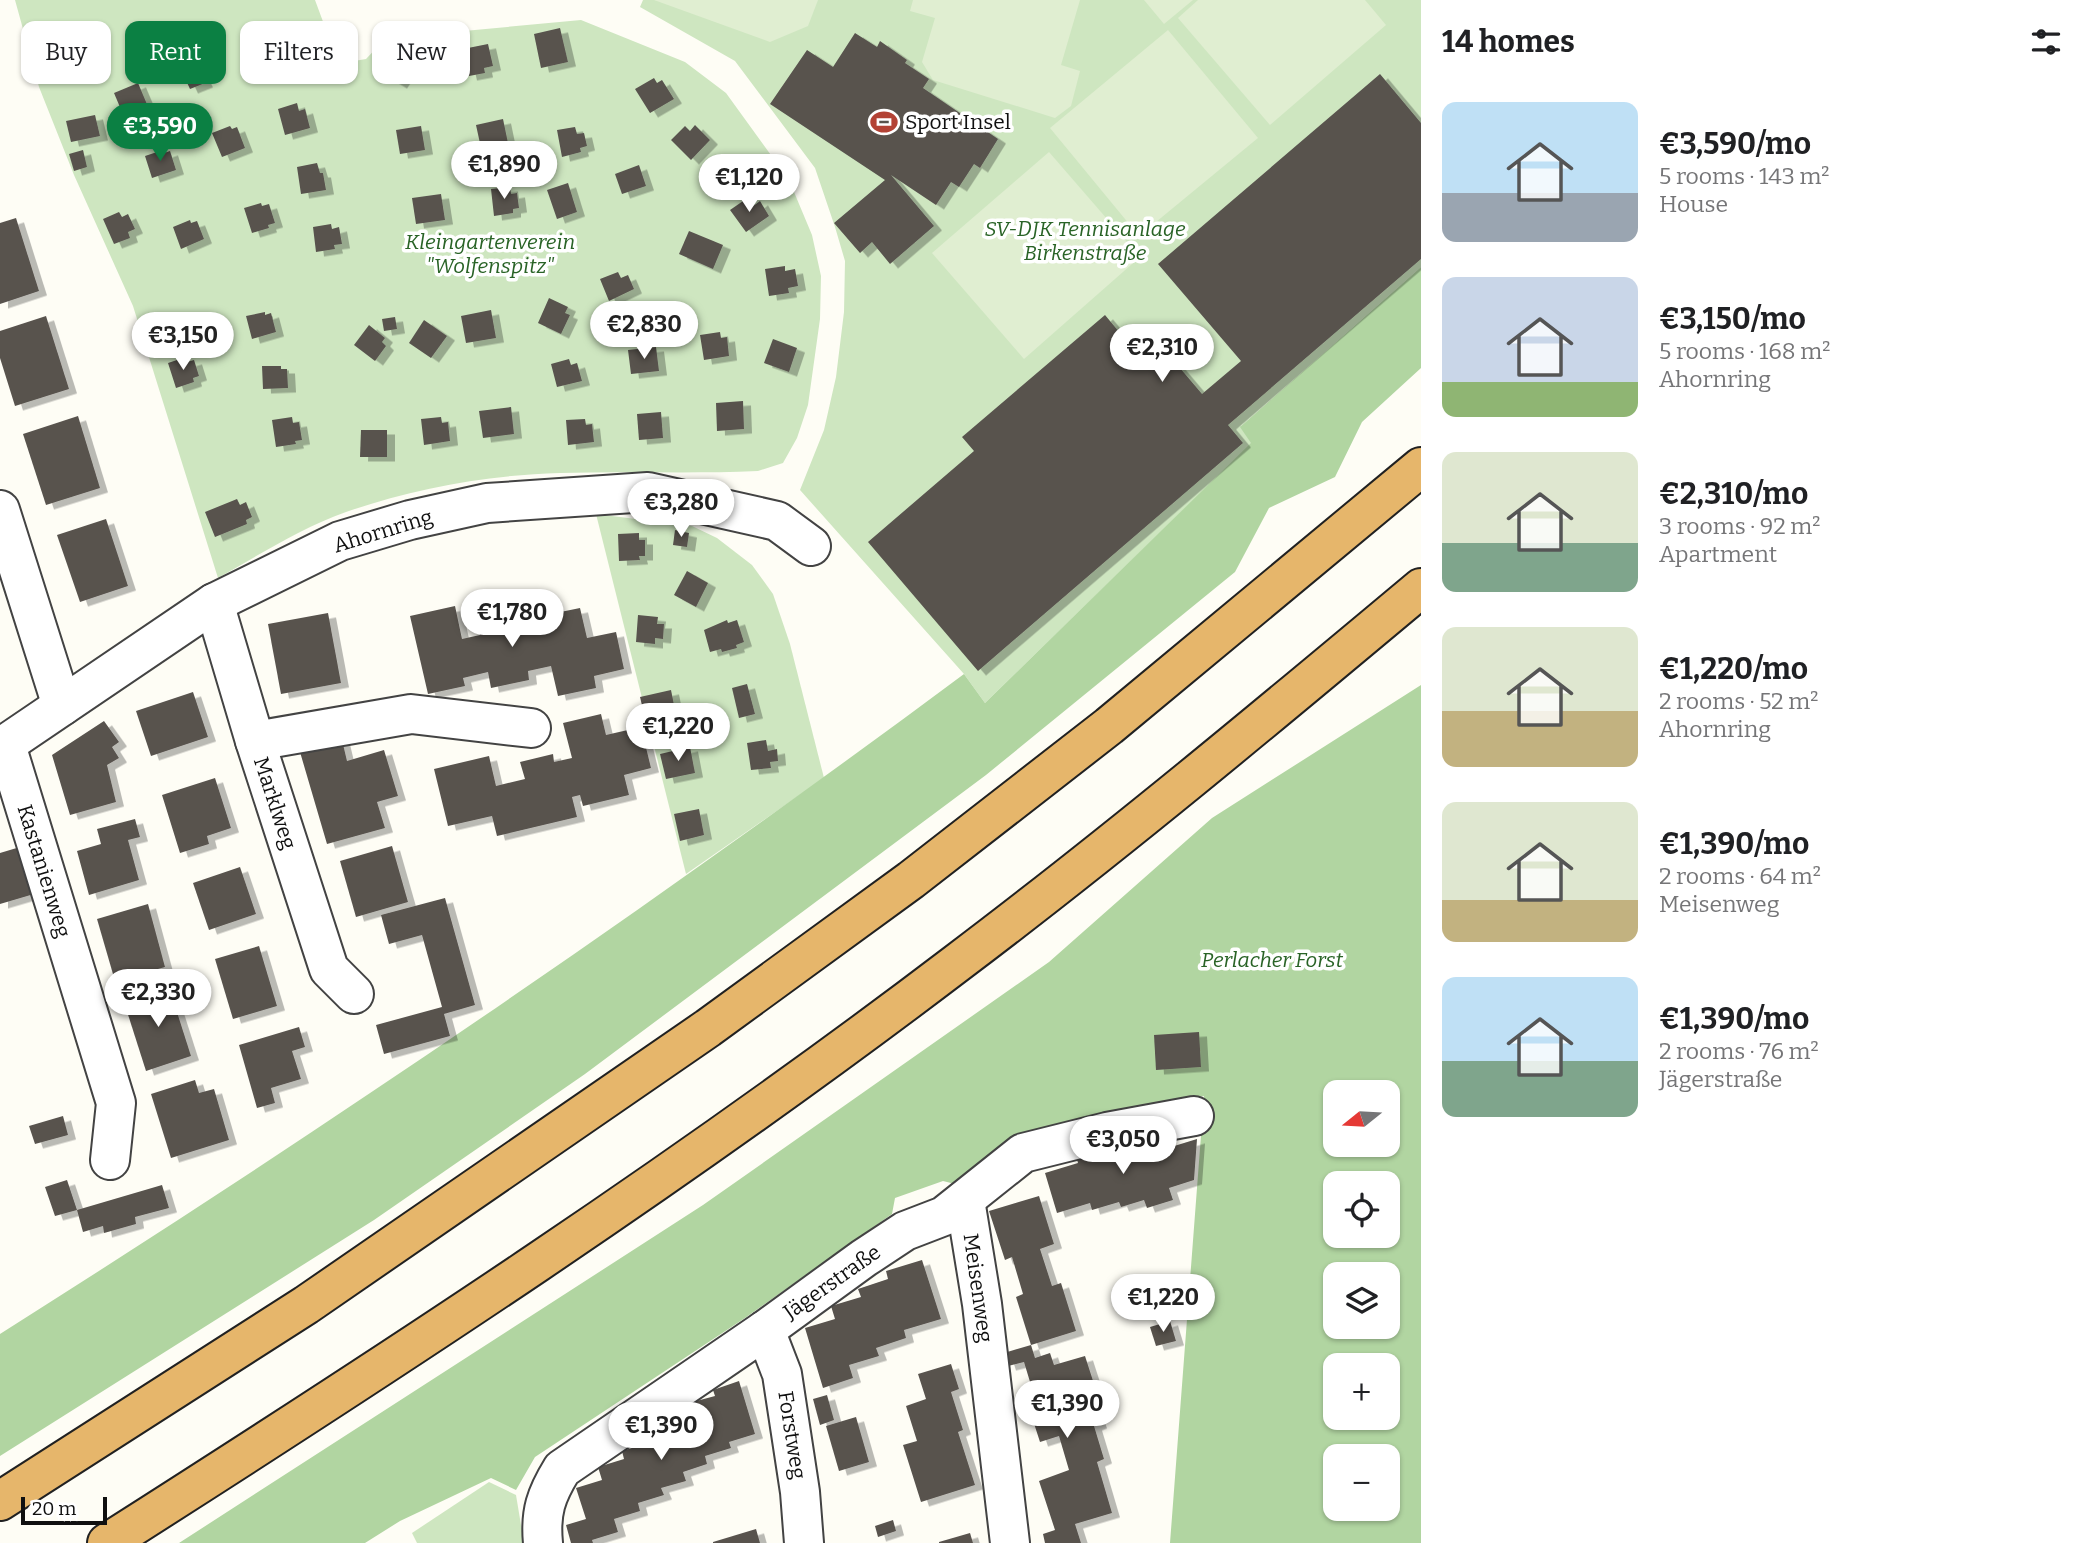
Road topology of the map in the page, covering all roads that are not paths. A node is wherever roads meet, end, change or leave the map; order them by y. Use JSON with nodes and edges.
{"nodes":[{"id":1,"x":1421,"y":467,"type":"edge"},
{"id":2,"x":0,"y":510,"type":"edge"},
{"id":3,"x":811,"y":546,"type":"dead end"},
{"id":4,"x":1421,"y":588,"type":"edge"},
{"id":5,"x":214,"y":603,"type":"junction"},
{"id":6,"x":62,"y":706,"type":"junction"},
{"id":7,"x":531,"y":728,"type":"dead end"},
{"id":8,"x":256,"y":741,"type":"junction"},
{"id":9,"x":3,"y":747,"type":"edge"},
{"id":10,"x":354,"y":994,"type":"dead end"},
{"id":11,"x":1194,"y":1116,"type":"dead end"},
{"id":12,"x":110,"y":1160,"type":"dead end"},
{"id":13,"x":965,"y":1200,"type":"junction"},
{"id":14,"x":765,"y":1330,"type":"junction"},
{"id":15,"x":0,"y":1501,"type":"edge"},
{"id":16,"x":107,"y":1543,"type":"edge"},
{"id":17,"x":543,"y":1543,"type":"edge"},
{"id":18,"x":804,"y":1543,"type":"edge"},
{"id":19,"x":1010,"y":1543,"type":"edge"}],
"edges":[{"from":1,"to":15,"type":"highway"},
{"from":2,"to":6,"type":"street"},
{"from":3,"to":5,"type":"street","name":"Ahornring"},
{"from":4,"to":16,"type":"highway"},
{"from":5,"to":6,"type":"street","name":"Ahornring"},
{"from":5,"to":8,"type":"street","name":"Marklweg"},
{"from":6,"to":9,"type":"street","name":"Ahornring"},
{"from":7,"to":8,"type":"street"},
{"from":8,"to":10,"type":"street","name":"Marklweg"},
{"from":9,"to":12,"type":"street","name":"Kastanienweg"},
{"from":11,"to":13,"type":"street","name":"Jägerstraße"},
{"from":13,"to":14,"type":"street","name":"Jägerstraße"},
{"from":13,"to":19,"type":"street","name":"Meisenweg"},
{"from":14,"to":17,"type":"street","name":"Jägerstraße"},
{"from":14,"to":18,"type":"street","name":"Forstweg"}]}
